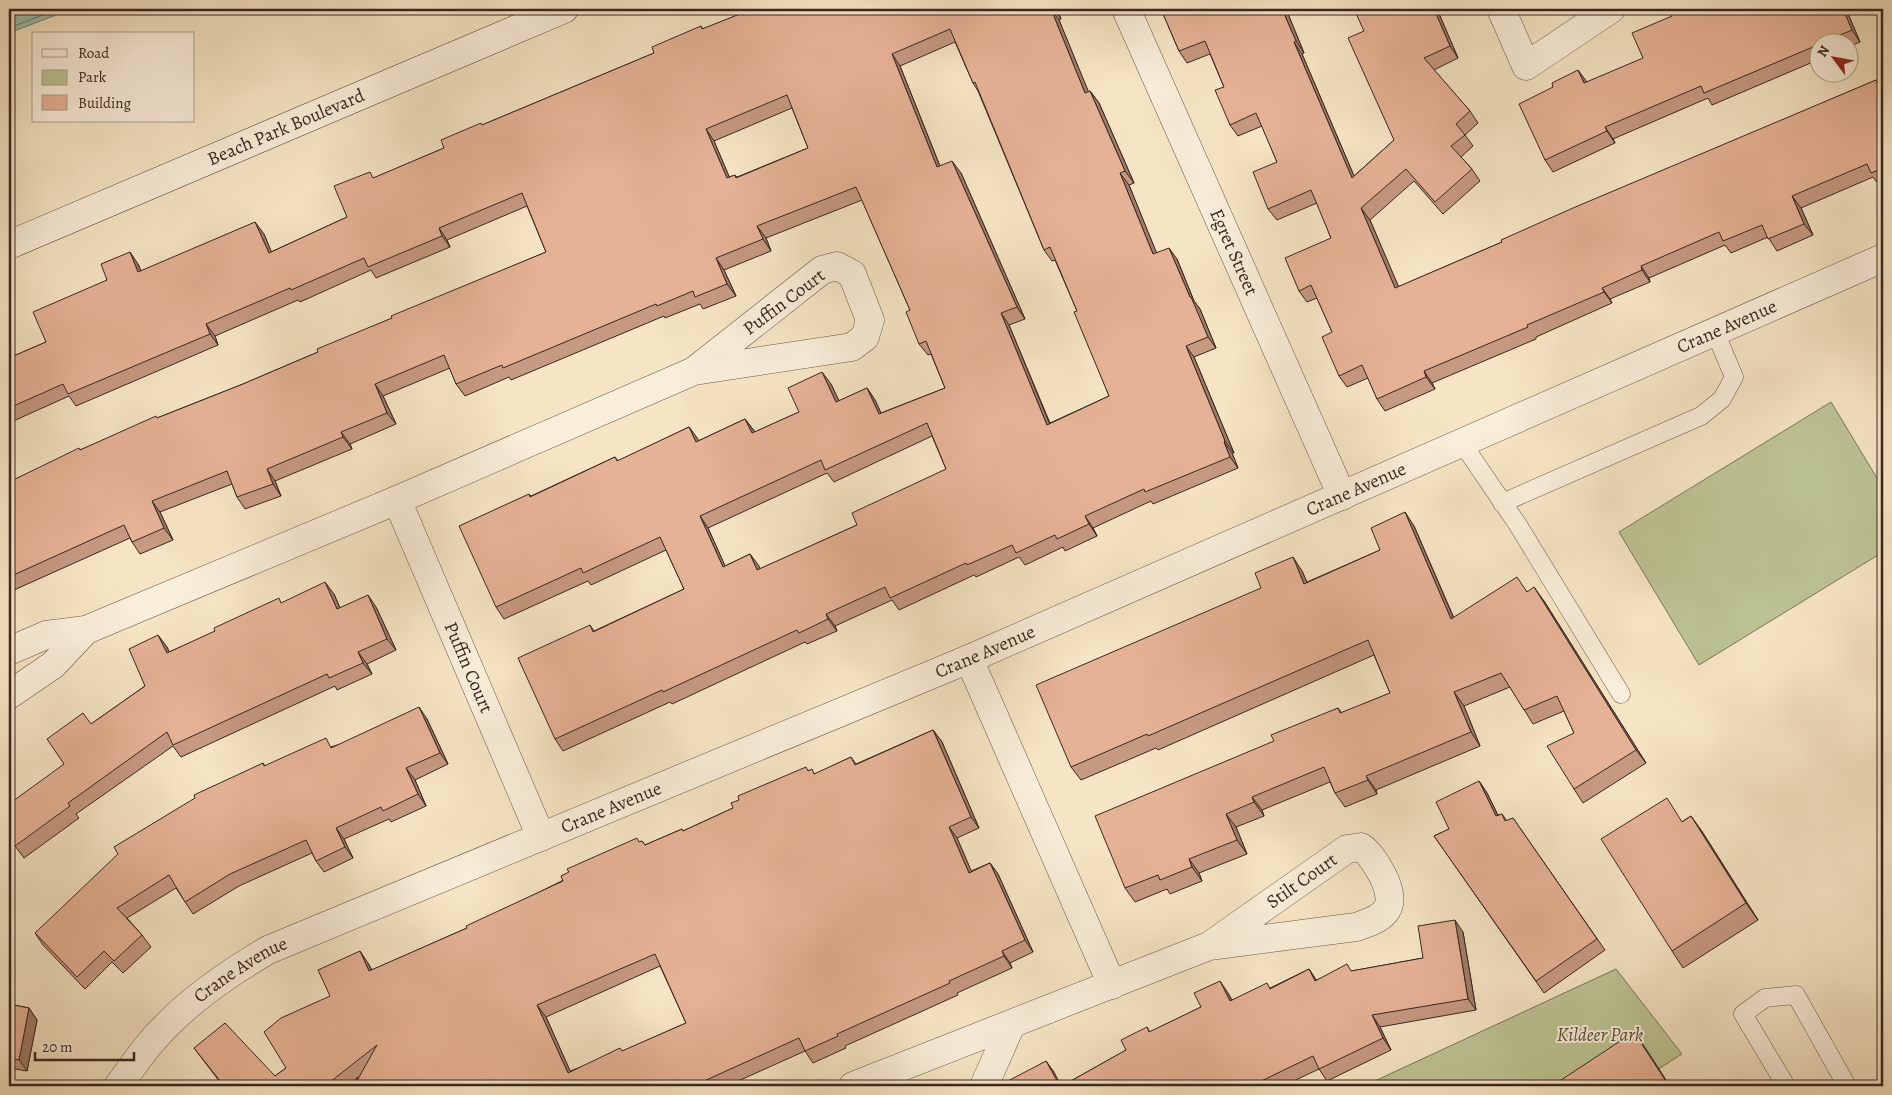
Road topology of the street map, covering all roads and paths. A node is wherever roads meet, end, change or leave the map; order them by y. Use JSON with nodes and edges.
{"nodes":[{"id":1,"x":564,"y":9,"type":"edge"},
{"id":2,"x":1126,"y":9,"type":"edge"},
{"id":3,"x":1501,"y":9,"type":"edge"},
{"id":4,"x":1611,"y":9,"type":"edge"},
{"id":5,"x":9,"y":245,"type":"edge"},
{"id":6,"x":1883,"y":258,"type":"edge"},
{"id":7,"x":1715,"y":332,"type":"junction"},
{"id":8,"x":694,"y":372,"type":"junction"},
{"id":9,"x":1462,"y":443,"type":"junction"},
{"id":10,"x":1342,"y":496,"type":"junction"},
{"id":11,"x":397,"y":500,"type":"junction"},
{"id":12,"x":1502,"y":503,"type":"junction"},
{"id":13,"x":86,"y":630,"type":"junction"},
{"id":14,"x":9,"y":651,"type":"edge"},
{"id":15,"x":968,"y":659,"type":"junction"},
{"id":16,"x":1621,"y":694,"type":"dead end"},
{"id":17,"x":9,"y":695,"type":"edge"},
{"id":18,"x":540,"y":837,"type":"junction"},
{"id":19,"x":1209,"y":946,"type":"junction"},
{"id":20,"x":1112,"y":985,"type":"junction"},
{"id":21,"x":1011,"y":1025,"type":"junction"},
{"id":22,"x":118,"y":1086,"type":"edge"},
{"id":23,"x":853,"y":1086,"type":"edge"},
{"id":24,"x":984,"y":1086,"type":"edge"},
{"id":25,"x":1786,"y":1086,"type":"edge"},
{"id":26,"x":1847,"y":1086,"type":"edge"}],
"edges":[{"from":1,"to":5,"type":"street","name":"Beach Park Boulevard"},
{"from":2,"to":10,"type":"street","name":"Egret Street"},
{"from":3,"to":4,"type":"street"},
{"from":6,"to":7,"type":"street","name":"Crane Avenue"},
{"from":7,"to":9,"type":"street","name":"Crane Avenue"},
{"from":7,"to":12,"type":"lane"},
{"from":8,"to":8,"type":"street","name":"Puffin Court"},
{"from":8,"to":11,"type":"street","name":"Puffin Court"},
{"from":9,"to":10,"type":"street","name":"Crane Avenue"},
{"from":9,"to":12,"type":"lane"},
{"from":10,"to":15,"type":"street","name":"Crane Avenue"},
{"from":11,"to":13,"type":"street","name":"Puffin Court"},
{"from":11,"to":18,"type":"street","name":"Puffin Court"},
{"from":12,"to":16,"type":"lane"},
{"from":13,"to":14,"type":"street","name":"Puffin Court"},
{"from":13,"to":17,"type":"street","name":"Puffin Court"},
{"from":15,"to":18,"type":"street","name":"Crane Avenue"},
{"from":15,"to":20,"type":"street"},
{"from":18,"to":22,"type":"street","name":"Crane Avenue"},
{"from":19,"to":19,"type":"street","name":"Stilt Court"},
{"from":19,"to":20,"type":"street","name":"Stilt Court"},
{"from":20,"to":21,"type":"street","name":"Stilt Court"},
{"from":21,"to":23,"type":"street","name":"Stilt Court"},
{"from":21,"to":24,"type":"street"},
{"from":25,"to":26,"type":"lane"}]}
